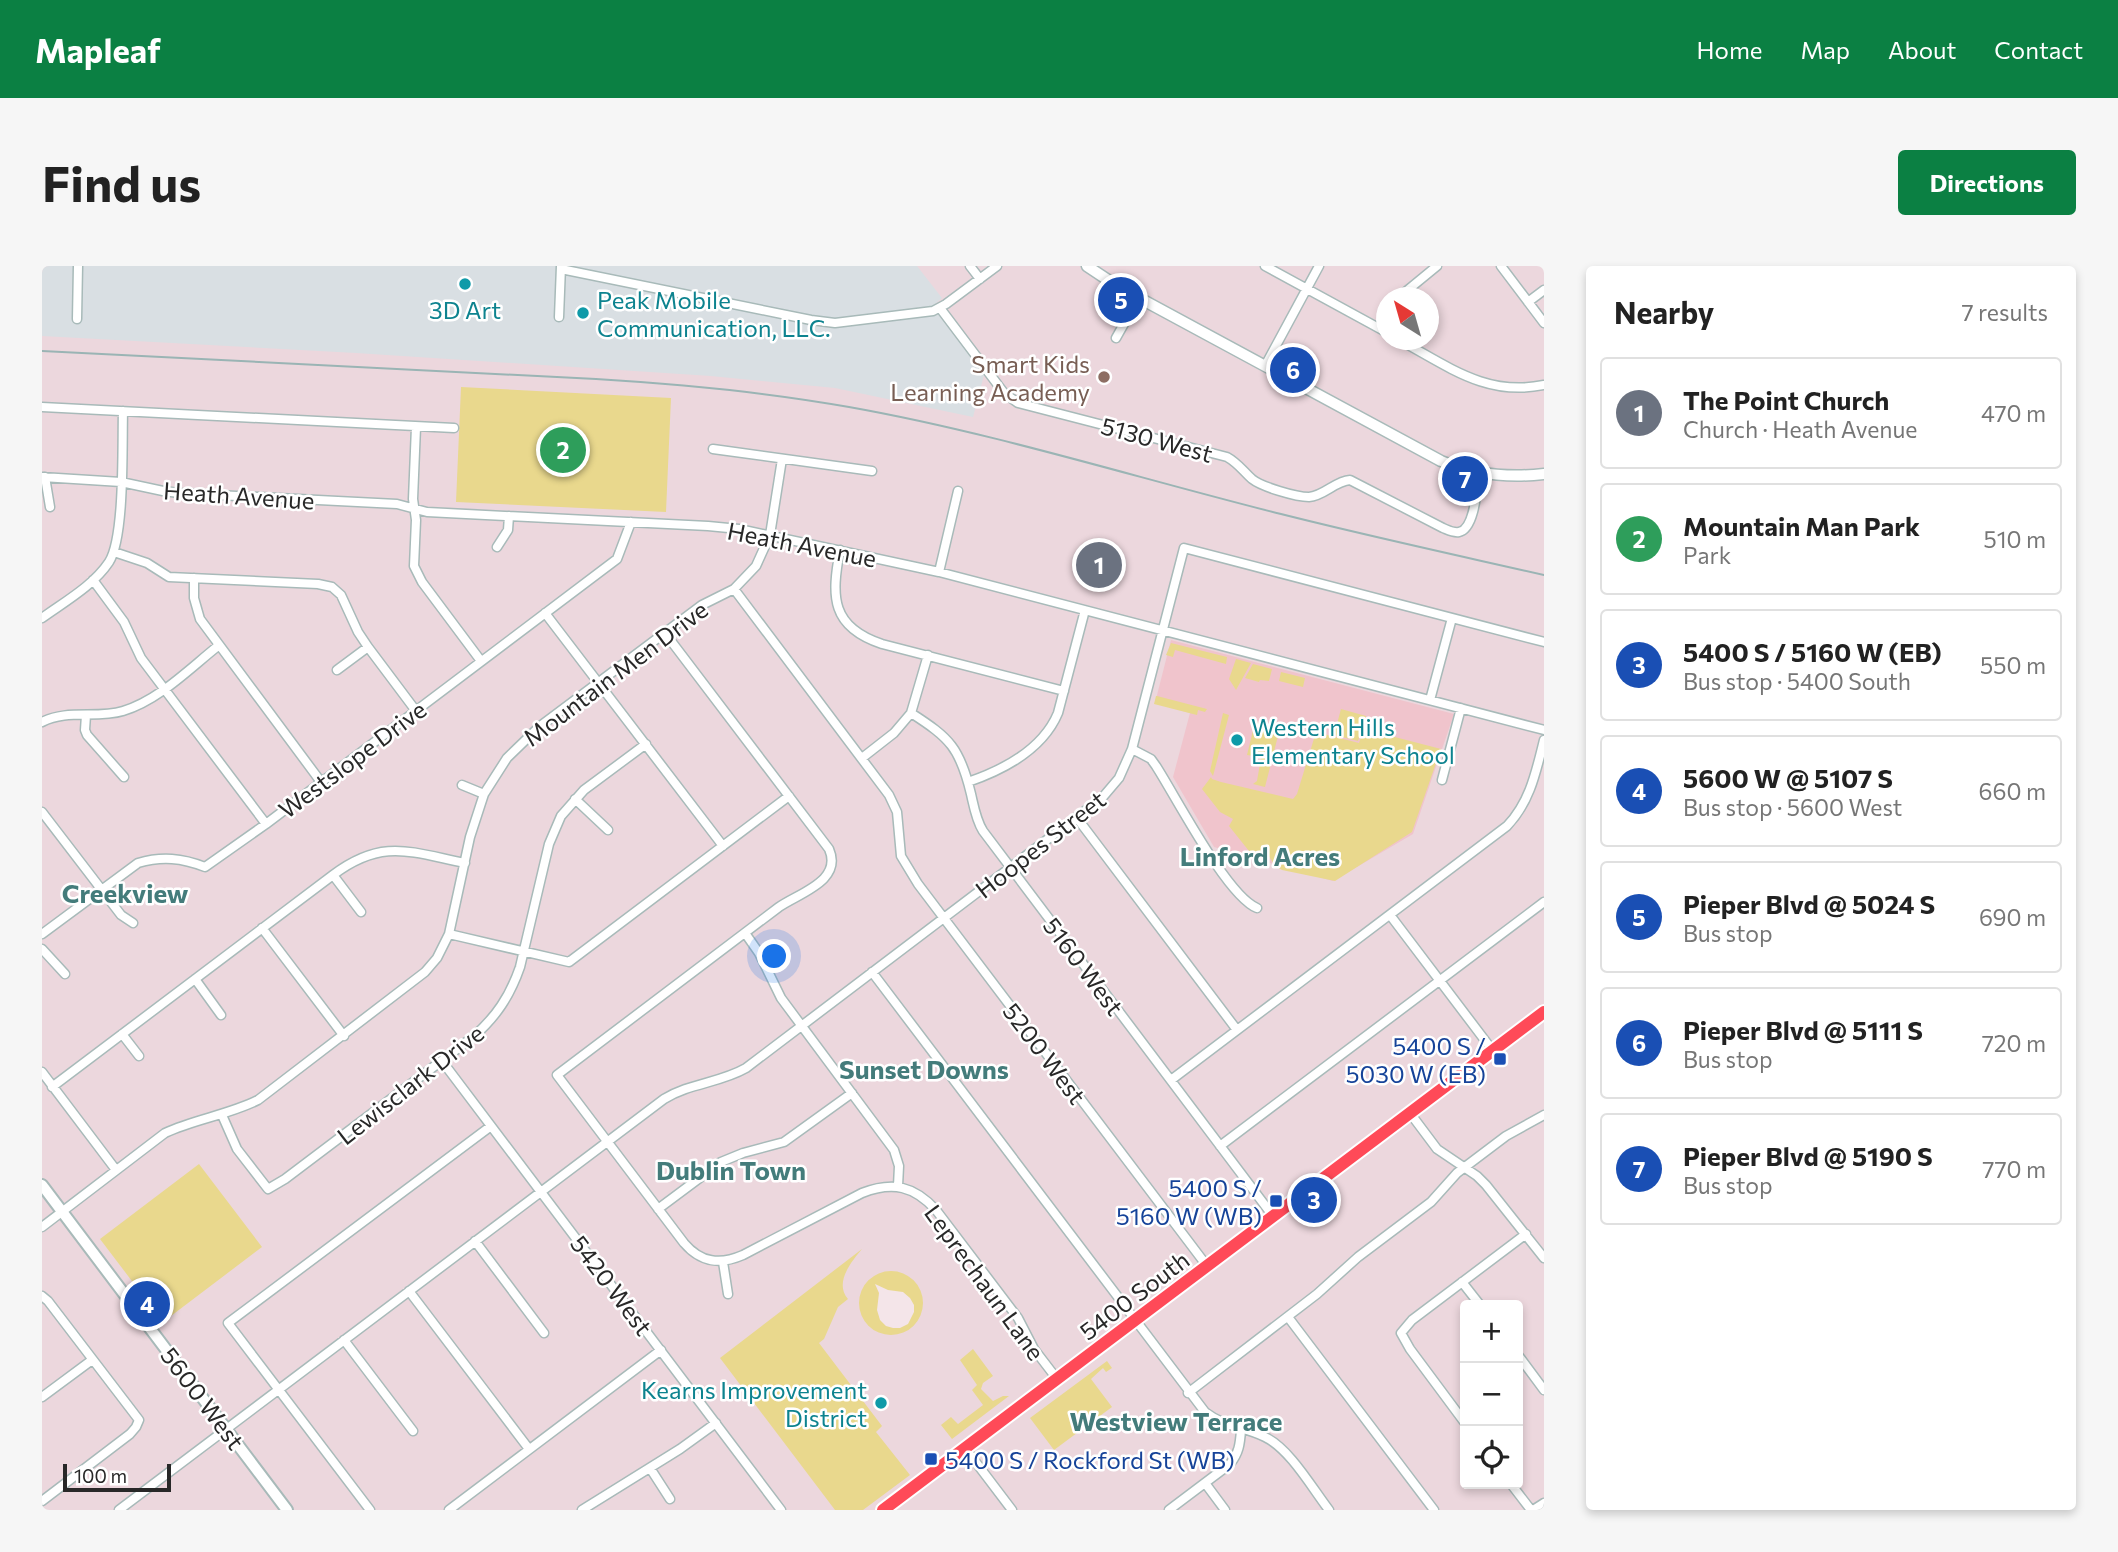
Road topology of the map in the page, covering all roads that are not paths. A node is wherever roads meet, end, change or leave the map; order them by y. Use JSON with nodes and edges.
{"nodes":[{"id":1,"x":78,"y":266,"type":"edge"},
{"id":2,"x":970,"y":266,"type":"edge"},
{"id":3,"x":997,"y":266,"type":"edge"},
{"id":4,"x":1087,"y":266,"type":"edge"},
{"id":5,"x":1265,"y":266,"type":"edge"},
{"id":6,"x":1319,"y":266,"type":"edge"},
{"id":7,"x":1437,"y":266,"type":"edge"},
{"id":8,"x":1501,"y":266,"type":"edge"},
{"id":9,"x":561,"y":267,"type":"edge"},
{"id":10,"x":980,"y":279,"type":"junction"},
{"id":11,"x":1409,"y":287,"type":"edge"},
{"id":12,"x":1307,"y":289,"type":"junction"},
{"id":13,"x":1544,"y":290,"type":"edge"},
{"id":14,"x":1139,"y":297,"type":"junction"},
{"id":15,"x":1528,"y":302,"type":"junction"},
{"id":16,"x":940,"y":309,"type":"junction"},
{"id":17,"x":559,"y":317,"type":"dead end"},
{"id":18,"x":77,"y":318,"type":"dead end"},
{"id":19,"x":1544,"y":323,"type":"edge"},
{"id":20,"x":1376,"y":326,"type":"edge"},
{"id":21,"x":1116,"y":338,"type":"dead end"},
{"id":22,"x":1419,"y":350,"type":"edge"},
{"id":23,"x":1265,"y":366,"type":"junction"},
{"id":24,"x":1544,"y":385,"type":"edge"},
{"id":25,"x":42,"y":407,"type":"edge"},
{"id":26,"x":123,"y":411,"type":"junction"},
{"id":27,"x":416,"y":427,"type":"junction"},
{"id":28,"x":454,"y":428,"type":"dead end"},
{"id":29,"x":713,"y":449,"type":"dead end"},
{"id":30,"x":782,"y":459,"type":"junction"},
{"id":31,"x":872,"y":471,"type":"dead end"},
{"id":32,"x":1479,"y":473,"type":"junction"},
{"id":33,"x":1544,"y":474,"type":"edge"},
{"id":34,"x":44,"y":477,"type":"edge"},
{"id":35,"x":121,"y":481,"type":"junction"},
{"id":36,"x":958,"y":491,"type":"dead end"},
{"id":37,"x":50,"y":507,"type":"dead end"},
{"id":38,"x":414,"y":509,"type":"junction"},
{"id":39,"x":509,"y":516,"type":"junction"},
{"id":40,"x":631,"y":522,"type":"junction"},
{"id":41,"x":770,"y":535,"type":"junction"},
{"id":42,"x":497,"y":547,"type":"dead end"},
{"id":43,"x":840,"y":550,"type":"junction"},
{"id":44,"x":114,"y":552,"type":"junction"},
{"id":45,"x":939,"y":572,"type":"junction"},
{"id":46,"x":194,"y":578,"type":"junction"},
{"id":47,"x":93,"y":580,"type":"junction"},
{"id":48,"x":734,"y":589,"type":"junction"},
{"id":49,"x":1085,"y":610,"type":"junction"},
{"id":50,"x":545,"y":612,"type":"junction"},
{"id":51,"x":42,"y":618,"type":"edge"},
{"id":52,"x":1452,"y":618,"type":"junction"},
{"id":53,"x":1163,"y":630,"type":"junction"},
{"id":54,"x":665,"y":633,"type":"junction"},
{"id":55,"x":1544,"y":642,"type":"edge"},
{"id":56,"x":218,"y":646,"type":"junction"},
{"id":57,"x":368,"y":647,"type":"junction"},
{"id":58,"x":928,"y":655,"type":"junction"},
{"id":59,"x":481,"y":662,"type":"junction"},
{"id":60,"x":337,"y":670,"type":"dead end"},
{"id":61,"x":599,"y":682,"type":"junction"},
{"id":62,"x":164,"y":689,"type":"junction"},
{"id":63,"x":1064,"y":691,"type":"junction"},
{"id":64,"x":1430,"y":700,"type":"junction"},
{"id":65,"x":1461,"y":708,"type":"junction"},
{"id":66,"x":416,"y":711,"type":"junction"},
{"id":67,"x":911,"y":713,"type":"junction"},
{"id":68,"x":86,"y":715,"type":"junction"},
{"id":69,"x":42,"y":722,"type":"edge"},
{"id":70,"x":1544,"y":730,"type":"edge"},
{"id":71,"x":1544,"y":740,"type":"edge"},
{"id":72,"x":646,"y":744,"type":"junction"},
{"id":73,"x":1132,"y":749,"type":"junction"},
{"id":74,"x":862,"y":758,"type":"junction"},
{"id":75,"x":124,"y":777,"type":"dead end"},
{"id":76,"x":1443,"y":780,"type":"dead end"},
{"id":77,"x":321,"y":782,"type":"junction"},
{"id":78,"x":968,"y":782,"type":"junction"},
{"id":79,"x":462,"y":785,"type":"dead end"},
{"id":80,"x":484,"y":794,"type":"junction"},
{"id":81,"x":789,"y":796,"type":"junction"},
{"id":82,"x":575,"y":799,"type":"junction"},
{"id":83,"x":42,"y":812,"type":"edge"},
{"id":84,"x":1077,"y":818,"type":"junction"},
{"id":85,"x":266,"y":824,"type":"junction"},
{"id":86,"x":608,"y":830,"type":"dead end"},
{"id":87,"x":723,"y":846,"type":"junction"},
{"id":88,"x":465,"y":863,"type":"junction"},
{"id":89,"x":1011,"y":868,"type":"junction"},
{"id":90,"x":333,"y":875,"type":"junction"},
{"id":91,"x":101,"y":889,"type":"junction"},
{"id":92,"x":1544,"y":902,"type":"edge"},
{"id":93,"x":1257,"y":908,"type":"dead end"},
{"id":94,"x":361,"y":912,"type":"dead end"},
{"id":95,"x":1390,"y":915,"type":"junction"},
{"id":96,"x":943,"y":919,"type":"junction"},
{"id":97,"x":133,"y":923,"type":"dead end"},
{"id":98,"x":262,"y":928,"type":"junction"},
{"id":99,"x":745,"y":933,"type":"junction"},
{"id":100,"x":42,"y":934,"type":"edge"},
{"id":101,"x":449,"y":934,"type":"junction"},
{"id":102,"x":42,"y":949,"type":"edge"},
{"id":103,"x":524,"y":951,"type":"junction"},
{"id":104,"x":873,"y":972,"type":"junction"},
{"id":105,"x":65,"y":974,"type":"dead end"},
{"id":106,"x":195,"y":979,"type":"junction"},
{"id":107,"x":1440,"y":981,"type":"junction"},
{"id":108,"x":1544,"y":1012,"type":"edge"},
{"id":109,"x":221,"y":1014,"type":"dead end"},
{"id":110,"x":801,"y":1026,"type":"junction"},
{"id":111,"x":1237,"y":1030,"type":"junction"},
{"id":112,"x":122,"y":1034,"type":"junction"},
{"id":113,"x":344,"y":1036,"type":"junction"},
{"id":114,"x":1493,"y":1051,"type":"junction"},
{"id":115,"x":139,"y":1056,"type":"dead end"},
{"id":116,"x":442,"y":1060,"type":"junction"},
{"id":117,"x":42,"y":1072,"type":"edge"},
{"id":118,"x":1171,"y":1080,"type":"junction"},
{"id":119,"x":52,"y":1087,"type":"junction"},
{"id":120,"x":852,"y":1093,"type":"junction"},
{"id":121,"x":1410,"y":1113,"type":"junction"},
{"id":122,"x":222,"y":1115,"type":"junction"},
{"id":123,"x":1544,"y":1115,"type":"edge"},
{"id":124,"x":491,"y":1126,"type":"junction"},
{"id":125,"x":607,"y":1142,"type":"junction"},
{"id":126,"x":1220,"y":1146,"type":"junction"},
{"id":127,"x":1465,"y":1167,"type":"junction"},
{"id":128,"x":116,"y":1170,"type":"junction"},
{"id":129,"x":42,"y":1185,"type":"edge"},
{"id":130,"x":898,"y":1186,"type":"junction"},
{"id":131,"x":541,"y":1191,"type":"junction"},
{"id":132,"x":658,"y":1209,"type":"junction"},
{"id":133,"x":62,"y":1212,"type":"junction"},
{"id":134,"x":1273,"y":1216,"type":"junction"},
{"id":135,"x":42,"y":1227,"type":"edge"},
{"id":136,"x":1525,"y":1234,"type":"junction"},
{"id":137,"x":475,"y":1241,"type":"junction"},
{"id":138,"x":1544,"y":1258,"type":"edge"},
{"id":139,"x":723,"y":1262,"type":"junction"},
{"id":140,"x":1207,"y":1266,"type":"junction"},
{"id":141,"x":1462,"y":1282,"type":"junction"},
{"id":142,"x":410,"y":1291,"type":"junction"},
{"id":143,"x":728,"y":1294,"type":"dead end"},
{"id":144,"x":42,"y":1296,"type":"edge"},
{"id":145,"x":1476,"y":1300,"type":"edge"},
{"id":146,"x":1288,"y":1317,"type":"junction"},
{"id":147,"x":1134,"y":1321,"type":"junction"},
{"id":148,"x":544,"y":1333,"type":"dead end"},
{"id":149,"x":344,"y":1340,"type":"junction"},
{"id":150,"x":661,"y":1350,"type":"junction"},
{"id":151,"x":92,"y":1360,"type":"junction"},
{"id":152,"x":1523,"y":1362,"type":"edge"},
{"id":153,"x":1057,"y":1379,"type":"junction"},
{"id":154,"x":279,"y":1388,"type":"junction"},
{"id":155,"x":1544,"y":1390,"type":"edge"},
{"id":156,"x":1188,"y":1393,"type":"junction"},
{"id":157,"x":42,"y":1397,"type":"edge"},
{"id":158,"x":1460,"y":1416,"type":"edge"},
{"id":159,"x":716,"y":1423,"type":"junction"},
{"id":160,"x":226,"y":1428,"type":"junction"},
{"id":161,"x":1241,"y":1430,"type":"junction"},
{"id":162,"x":413,"y":1431,"type":"dead end"},
{"id":163,"x":965,"y":1448,"type":"junction"},
{"id":164,"x":529,"y":1449,"type":"junction"},
{"id":165,"x":650,"y":1468,"type":"junction"},
{"id":166,"x":1205,"y":1483,"type":"junction"},
{"id":167,"x":1515,"y":1489,"type":"edge"},
{"id":168,"x":670,"y":1499,"type":"dead end"},
{"id":169,"x":42,"y":1501,"type":"edge"},
{"id":170,"x":1544,"y":1503,"type":"edge"},
{"id":171,"x":779,"y":1509,"type":"edge"},
{"id":172,"x":119,"y":1510,"type":"edge"},
{"id":173,"x":288,"y":1510,"type":"edge"},
{"id":174,"x":370,"y":1510,"type":"edge"},
{"id":175,"x":449,"y":1510,"type":"edge"},
{"id":176,"x":582,"y":1510,"type":"edge"},
{"id":177,"x":883,"y":1510,"type":"edge"},
{"id":178,"x":1012,"y":1510,"type":"edge"},
{"id":179,"x":1169,"y":1510,"type":"edge"},
{"id":180,"x":1225,"y":1510,"type":"edge"},
{"id":181,"x":1329,"y":1510,"type":"edge"},
{"id":182,"x":1434,"y":1510,"type":"edge"},
{"id":183,"x":1532,"y":1510,"type":"edge"}],
"edges":[{"from":1,"to":18,"type":"street"},
{"from":2,"to":10,"type":"street"},
{"from":3,"to":10,"type":"street"},
{"from":4,"to":14,"type":"street"},
{"from":5,"to":12,"type":"street"},
{"from":6,"to":12,"type":"street"},
{"from":7,"to":11,"type":"street"},
{"from":8,"to":15,"type":"street"},
{"from":9,"to":16,"type":"street"},
{"from":9,"to":17,"type":"street"},
{"from":10,"to":16,"type":"street"},
{"from":12,"to":20,"type":"street"},
{"from":12,"to":23,"type":"street"},
{"from":13,"to":15,"type":"street"},
{"from":14,"to":21,"type":"street"},
{"from":14,"to":23,"type":"street"},
{"from":15,"to":19,"type":"street"},
{"from":16,"to":32,"type":"street","name":"5130 West"},
{"from":22,"to":24,"type":"street"},
{"from":23,"to":32,"type":"street"},
{"from":25,"to":26,"type":"street"},
{"from":26,"to":27,"type":"street"},
{"from":26,"to":35,"type":"street"},
{"from":27,"to":28,"type":"street"},
{"from":27,"to":38,"type":"street"},
{"from":29,"to":30,"type":"street"},
{"from":30,"to":31,"type":"street"},
{"from":30,"to":41,"type":"street","name":"Mountain Men Drive"},
{"from":32,"to":33,"type":"street"},
{"from":34,"to":35,"type":"street","name":"Heath Avenue"},
{"from":34,"to":37,"type":"street"},
{"from":35,"to":38,"type":"street","name":"Heath Avenue"},
{"from":35,"to":44,"type":"street"},
{"from":36,"to":45,"type":"street"},
{"from":38,"to":39,"type":"street","name":"Heath Avenue"},
{"from":38,"to":59,"type":"street"},
{"from":39,"to":40,"type":"street","name":"Heath Avenue"},
{"from":39,"to":42,"type":"street"},
{"from":40,"to":41,"type":"street","name":"Heath Avenue"},
{"from":40,"to":50,"type":"street","name":"Westslope Drive"},
{"from":41,"to":43,"type":"street","name":"Heath Avenue"},
{"from":41,"to":48,"type":"street","name":"Mountain Men Drive"},
{"from":43,"to":45,"type":"street","name":"Heath Avenue"},
{"from":43,"to":58,"type":"street"},
{"from":44,"to":46,"type":"street"},
{"from":44,"to":47,"type":"street"},
{"from":45,"to":49,"type":"street","name":"Heath Avenue"},
{"from":46,"to":56,"type":"street"},
{"from":46,"to":57,"type":"street"},
{"from":47,"to":51,"type":"street"},
{"from":47,"to":62,"type":"street"},
{"from":48,"to":54,"type":"street","name":"Mountain Men Drive"},
{"from":48,"to":74,"type":"street","name":"5200 West"},
{"from":49,"to":53,"type":"street","name":"Heath Avenue"},
{"from":49,"to":63,"type":"street"},
{"from":50,"to":59,"type":"street","name":"Westslope Drive"},
{"from":50,"to":61,"type":"street"},
{"from":52,"to":53,"type":"street","name":"Hoopes Street"},
{"from":52,"to":55,"type":"street"},
{"from":52,"to":64,"type":"street"},
{"from":53,"to":64,"type":"street","name":"Heath Avenue"},
{"from":53,"to":73,"type":"street","name":"Hoopes Street"},
{"from":54,"to":61,"type":"street","name":"Mountain Men Drive"},
{"from":54,"to":81,"type":"street"},
{"from":56,"to":62,"type":"street"},
{"from":56,"to":77,"type":"street"},
{"from":57,"to":60,"type":"street"},
{"from":57,"to":66,"type":"street"},
{"from":58,"to":63,"type":"street"},
{"from":58,"to":67,"type":"street"},
{"from":59,"to":66,"type":"street","name":"Westslope Drive"},
{"from":61,"to":72,"type":"street"},
{"from":61,"to":80,"type":"street","name":"Mountain Men Drive"},
{"from":62,"to":68,"type":"street"},
{"from":62,"to":85,"type":"street"},
{"from":63,"to":78,"type":"street"},
{"from":64,"to":65,"type":"street","name":"Heath Avenue"},
{"from":65,"to":70,"type":"street","name":"Heath Avenue"},
{"from":65,"to":76,"type":"street"},
{"from":66,"to":77,"type":"street","name":"Westslope Drive"},
{"from":67,"to":74,"type":"street"},
{"from":67,"to":78,"type":"street","name":"5160 West"},
{"from":68,"to":69,"type":"street"},
{"from":68,"to":75,"type":"street"},
{"from":71,"to":95,"type":"street"},
{"from":72,"to":82,"type":"street","name":"Lewisclark Drive"},
{"from":72,"to":87,"type":"street"},
{"from":73,"to":84,"type":"street","name":"Hoopes Street"},
{"from":73,"to":93,"type":"street"},
{"from":74,"to":96,"type":"street","name":"5200 West"},
{"from":77,"to":85,"type":"street","name":"Westslope Drive"},
{"from":78,"to":89,"type":"street","name":"5160 West"},
{"from":79,"to":80,"type":"street"},
{"from":80,"to":88,"type":"street","name":"Mountain Men Drive"},
{"from":81,"to":87,"type":"street"},
{"from":81,"to":99,"type":"street"},
{"from":82,"to":86,"type":"street"},
{"from":82,"to":103,"type":"street","name":"Lewisclark Drive"},
{"from":83,"to":91,"type":"street"},
{"from":84,"to":89,"type":"street","name":"Hoopes Street"},
{"from":84,"to":111,"type":"street"},
{"from":85,"to":91,"type":"street","name":"Westslope Drive"},
{"from":87,"to":103,"type":"street"},
{"from":88,"to":90,"type":"street"},
{"from":88,"to":101,"type":"street","name":"Mountain Men Drive"},
{"from":89,"to":96,"type":"street","name":"Hoopes Street"},
{"from":89,"to":118,"type":"street","name":"5160 West"},
{"from":90,"to":94,"type":"street"},
{"from":90,"to":98,"type":"street"},
{"from":91,"to":97,"type":"street"},
{"from":91,"to":100,"type":"street","name":"Westslope Drive"},
{"from":92,"to":107,"type":"street"},
{"from":95,"to":107,"type":"street"},
{"from":95,"to":111,"type":"street"},
{"from":96,"to":104,"type":"street","name":"Hoopes Street"},
{"from":96,"to":140,"type":"street","name":"5200 West"},
{"from":98,"to":106,"type":"street"},
{"from":98,"to":113,"type":"street"},
{"from":99,"to":110,"type":"street"},
{"from":99,"to":125,"type":"street"},
{"from":101,"to":103,"type":"street"},
{"from":101,"to":113,"type":"street","name":"Mountain Men Drive"},
{"from":102,"to":105,"type":"street"},
{"from":103,"to":116,"type":"street","name":"Lewisclark Drive"},
{"from":104,"to":110,"type":"street","name":"Hoopes Street"},
{"from":104,"to":147,"type":"street"},
{"from":106,"to":109,"type":"street"},
{"from":106,"to":112,"type":"street"},
{"from":107,"to":114,"type":"street"},
{"from":107,"to":126,"type":"street"},
{"from":108,"to":114,"type":"main road","name":"5400 South"},
{"from":110,"to":120,"type":"street"},
{"from":110,"to":125,"type":"street","name":"Hoopes Street"},
{"from":111,"to":118,"type":"street"},
{"from":112,"to":115,"type":"street"},
{"from":112,"to":119,"type":"street"},
{"from":113,"to":122,"type":"street","name":"Mountain Men Drive"},
{"from":114,"to":121,"type":"main road","name":"5400 South"},
{"from":116,"to":122,"type":"street","name":"Lewisclark Drive"},
{"from":116,"to":124,"type":"street","name":"5420 West"},
{"from":117,"to":119,"type":"street"},
{"from":118,"to":126,"type":"street","name":"5160 West"},
{"from":119,"to":128,"type":"street"},
{"from":120,"to":130,"type":"street"},
{"from":120,"to":132,"type":"street"},
{"from":121,"to":127,"type":"street"},
{"from":121,"to":134,"type":"main road","name":"5400 South"},
{"from":122,"to":128,"type":"street","name":"Mountain Men Drive"},
{"from":123,"to":127,"type":"street"},
{"from":124,"to":131,"type":"street","name":"5420 West"},
{"from":124,"to":154,"type":"street"},
{"from":125,"to":131,"type":"street","name":"Hoopes Street"},
{"from":125,"to":132,"type":"street"},
{"from":126,"to":134,"type":"street","name":"5160 West"},
{"from":127,"to":136,"type":"street"},
{"from":127,"to":146,"type":"street"},
{"from":128,"to":133,"type":"street","name":"Mountain Men Drive"},
{"from":129,"to":133,"type":"main road","name":"5600 West"},
{"from":130,"to":139,"type":"street","name":"Leprechaun Lane"},
{"from":130,"to":153,"type":"street","name":"Leprechaun Lane"},
{"from":131,"to":137,"type":"street","name":"Hoopes Street"},
{"from":131,"to":150,"type":"street","name":"5420 West"},
{"from":132,"to":139,"type":"street"},
{"from":133,"to":135,"type":"street","name":"Mountain Men Drive"},
{"from":133,"to":160,"type":"main road","name":"5600 West"},
{"from":134,"to":140,"type":"main road","name":"5400 South"},
{"from":136,"to":138,"type":"street"},
{"from":136,"to":141,"type":"street"},
{"from":137,"to":142,"type":"street","name":"Hoopes Street"},
{"from":137,"to":148,"type":"street"},
{"from":139,"to":143,"type":"street"},
{"from":140,"to":147,"type":"main road","name":"5400 South"},
{"from":141,"to":145,"type":"street"},
{"from":141,"to":158,"type":"street"},
{"from":142,"to":149,"type":"street","name":"Hoopes Street"},
{"from":142,"to":164,"type":"street"},
{"from":144,"to":151,"type":"street"},
{"from":146,"to":156,"type":"street"},
{"from":146,"to":182,"type":"street"},
{"from":147,"to":153,"type":"main road","name":"5400 South"},
{"from":147,"to":156,"type":"street"},
{"from":149,"to":154,"type":"street","name":"Hoopes Street"},
{"from":149,"to":162,"type":"street"},
{"from":150,"to":159,"type":"street","name":"5420 West"},
{"from":150,"to":164,"type":"street"},
{"from":151,"to":157,"type":"street"},
{"from":151,"to":169,"type":"street"},
{"from":152,"to":155,"type":"street"},
{"from":153,"to":163,"type":"main road","name":"5400 South"},
{"from":154,"to":160,"type":"street","name":"Hoopes Street"},
{"from":154,"to":174,"type":"street"},
{"from":156,"to":161,"type":"street"},
{"from":159,"to":165,"type":"street"},
{"from":159,"to":171,"type":"street","name":"5420 West"},
{"from":160,"to":172,"type":"street","name":"Hoopes Street"},
{"from":160,"to":173,"type":"main road","name":"5600 West"},
{"from":161,"to":166,"type":"street"},
{"from":161,"to":181,"type":"street"},
{"from":163,"to":177,"type":"main road","name":"5400 South"},
{"from":163,"to":178,"type":"street"},
{"from":164,"to":175,"type":"street"},
{"from":165,"to":168,"type":"street"},
{"from":165,"to":176,"type":"street"},
{"from":166,"to":179,"type":"street"},
{"from":166,"to":180,"type":"street"},
{"from":167,"to":183,"type":"street"},
{"from":170,"to":183,"type":"street"}]}
